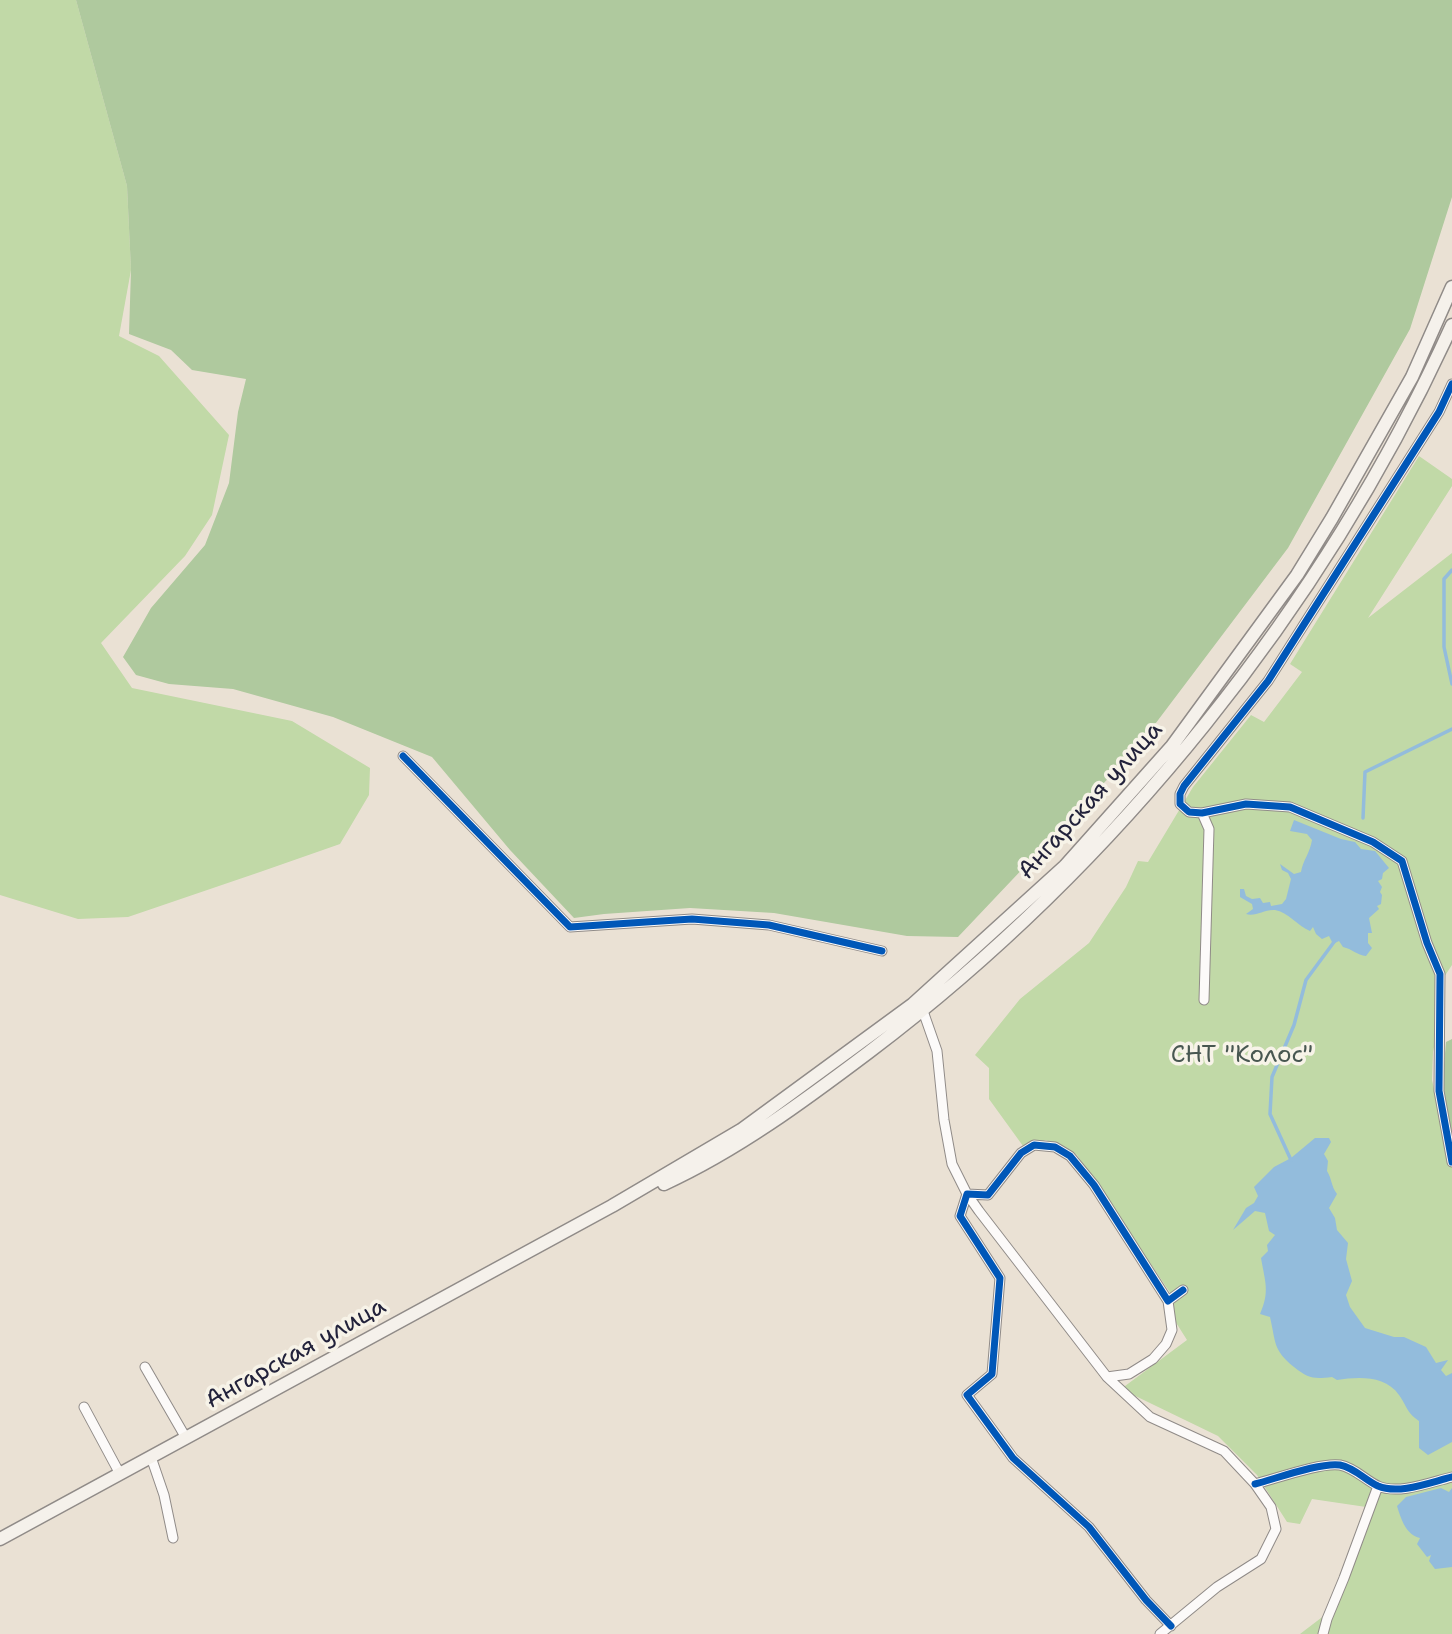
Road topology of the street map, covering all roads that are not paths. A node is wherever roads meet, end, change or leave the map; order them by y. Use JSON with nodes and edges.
{"nodes":[{"id":1,"x":1452,"y":287,"type":"edge"},
{"id":2,"x":1452,"y":326,"type":"edge"},
{"id":3,"x":1452,"y":384,"type":"edge"},
{"id":4,"x":402,"y":756,"type":"dead end"},
{"id":5,"x":1202,"y":813,"type":"junction"},
{"id":6,"x":882,"y":951,"type":"dead end"},
{"id":7,"x":1204,"y":1000,"type":"dead end"},
{"id":8,"x":923,"y":1011,"type":"junction"},
{"id":9,"x":1452,"y":1162,"type":"edge"},
{"id":10,"x":967,"y":1194,"type":"junction"},
{"id":11,"x":612,"y":1206,"type":"junction"},
{"id":12,"x":1183,"y":1290,"type":"dead end"},
{"id":13,"x":1168,"y":1301,"type":"junction"},
{"id":14,"x":145,"y":1367,"type":"dead end"},
{"id":15,"x":1107,"y":1377,"type":"junction"},
{"id":16,"x":84,"y":1408,"type":"dead end"},
{"id":17,"x":186,"y":1438,"type":"junction"},
{"id":18,"x":151,"y":1457,"type":"junction"},
{"id":19,"x":120,"y":1474,"type":"junction"},
{"id":20,"x":1452,"y":1477,"type":"edge"},
{"id":21,"x":1255,"y":1484,"type":"junction"},
{"id":22,"x":1378,"y":1486,"type":"junction"},
{"id":23,"x":173,"y":1538,"type":"dead end"},
{"id":24,"x":0,"y":1539,"type":"edge"},
{"id":25,"x":1171,"y":1626,"type":"junction"},
{"id":26,"x":1160,"y":1634,"type":"edge"},
{"id":27,"x":1324,"y":1634,"type":"edge"}],
"edges":[{"from":1,"to":11,"type":"main road","name":"Ангарская улица"},
{"from":2,"to":8,"type":"main road","name":"Ангарская улица"},
{"from":3,"to":5,"type":"street"},
{"from":4,"to":6,"type":"street"},
{"from":5,"to":7,"type":"street"},
{"from":5,"to":9,"type":"street"},
{"from":8,"to":10,"type":"street"},
{"from":8,"to":11,"type":"main road","name":"Ангарская улица"},
{"from":10,"to":13,"type":"street"},
{"from":10,"to":15,"type":"street"},
{"from":10,"to":25,"type":"street"},
{"from":11,"to":17,"type":"main road","name":"Ангарская улица"},
{"from":12,"to":13,"type":"street"},
{"from":13,"to":15,"type":"street"},
{"from":14,"to":17,"type":"street"},
{"from":15,"to":21,"type":"street"},
{"from":16,"to":19,"type":"street"},
{"from":17,"to":18,"type":"main road","name":"Ангарская улица"},
{"from":18,"to":19,"type":"main road","name":"Ангарская улица"},
{"from":18,"to":23,"type":"street"},
{"from":19,"to":24,"type":"main road","name":"Ангарская улица"},
{"from":20,"to":22,"type":"street"},
{"from":21,"to":22,"type":"street"},
{"from":21,"to":25,"type":"street"},
{"from":22,"to":27,"type":"street"},
{"from":25,"to":26,"type":"street"}]}
